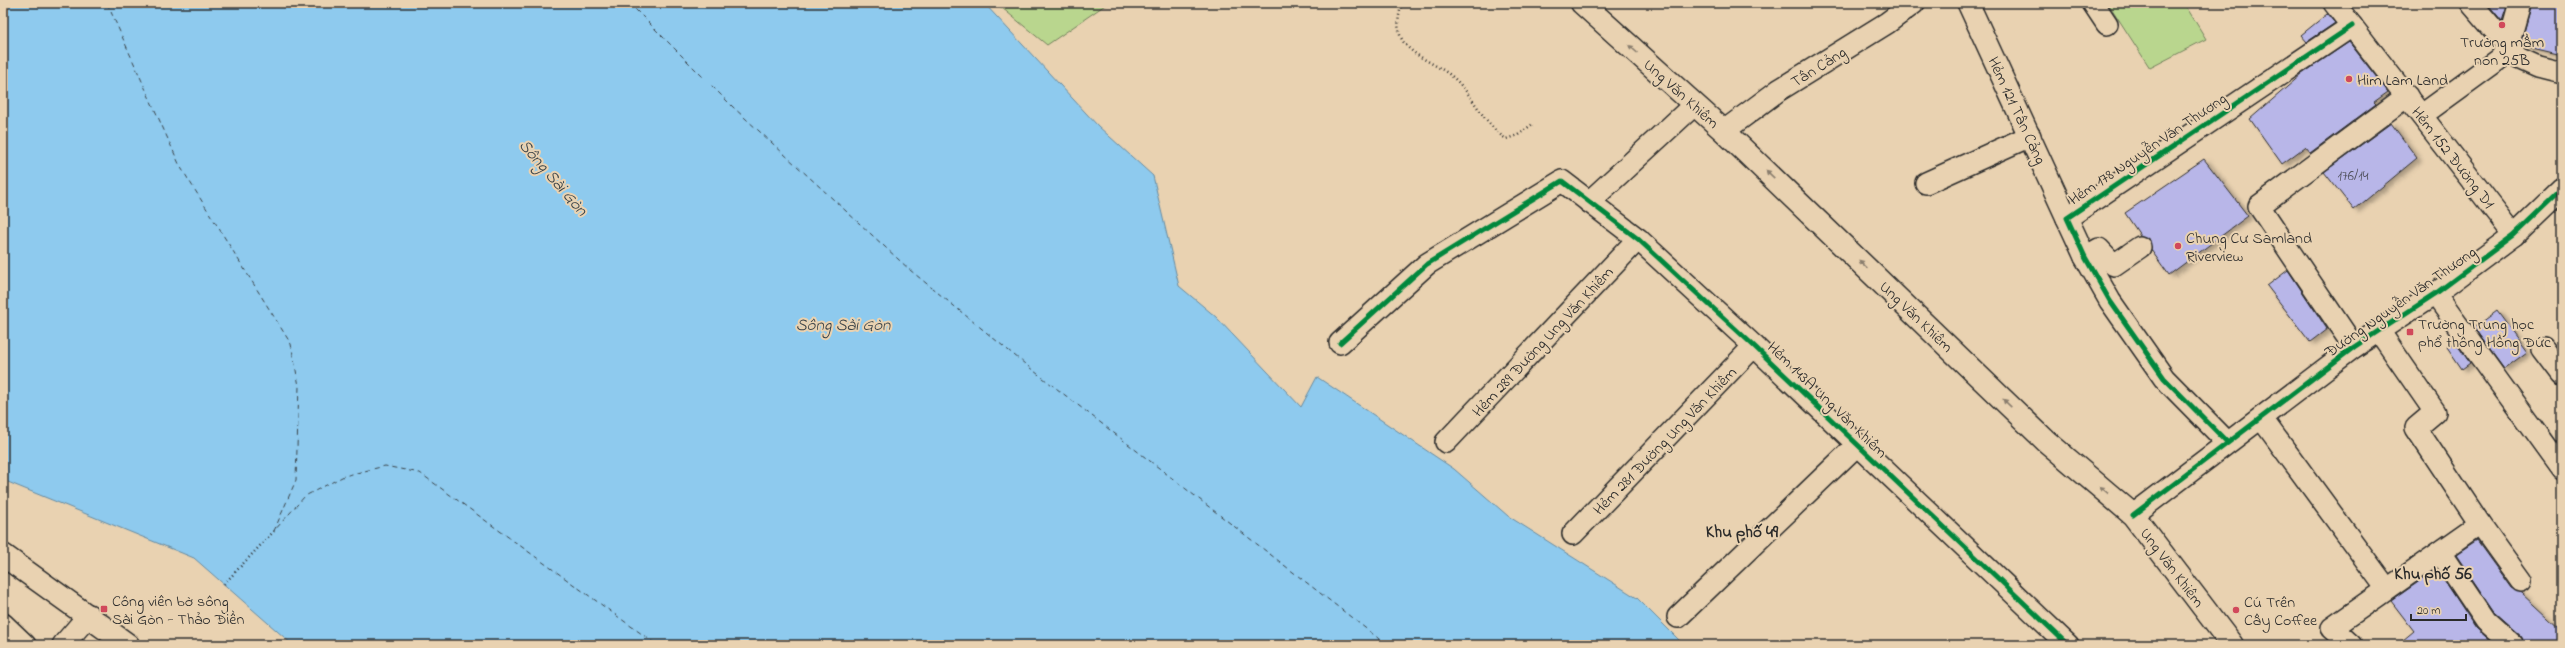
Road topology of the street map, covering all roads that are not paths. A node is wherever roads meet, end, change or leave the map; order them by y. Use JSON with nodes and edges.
{"nodes":[{"id":1,"x":1582,"y":3,"type":"edge"},
{"id":2,"x":1914,"y":3,"type":"edge"},
{"id":3,"x":1968,"y":3,"type":"edge"},
{"id":4,"x":2094,"y":3,"type":"edge"},
{"id":5,"x":2334,"y":3,"type":"edge"},
{"id":6,"x":2471,"y":3,"type":"edge"},
{"id":7,"x":2520,"y":3,"type":"edge"},
{"id":8,"x":2107,"y":24,"type":"dead end"},
{"id":9,"x":2352,"y":26,"type":"junction"},
{"id":10,"x":2508,"y":46,"type":"junction"},
{"id":11,"x":2562,"y":73,"type":"edge"},
{"id":12,"x":2407,"y":96,"type":"junction"},
{"id":13,"x":1694,"y":105,"type":"junction"},
{"id":14,"x":2422,"y":115,"type":"junction"},
{"id":15,"x":1724,"y":130,"type":"junction"},
{"id":16,"x":2030,"y":136,"type":"junction"},
{"id":17,"x":1926,"y":183,"type":"dead end"},
{"id":18,"x":2562,"y":189,"type":"edge"},
{"id":19,"x":1589,"y":202,"type":"junction"},
{"id":20,"x":2067,"y":218,"type":"junction"},
{"id":21,"x":2514,"y":235,"type":"junction"},
{"id":22,"x":1638,"y":239,"type":"junction"},
{"id":23,"x":2140,"y":248,"type":"dead end"},
{"id":24,"x":2085,"y":257,"type":"junction"},
{"id":25,"x":2435,"y":294,"type":"junction"},
{"id":26,"x":2379,"y":331,"type":"junction"},
{"id":27,"x":1340,"y":343,"type":"dead end"},
{"id":28,"x":1754,"y":346,"type":"junction"},
{"id":29,"x":2354,"y":347,"type":"junction"},
{"id":30,"x":2543,"y":349,"type":"dead end"},
{"id":31,"x":2562,"y":374,"type":"edge"},
{"id":32,"x":2262,"y":419,"type":"junction"},
{"id":33,"x":1446,"y":442,"type":"dead end"},
{"id":34,"x":2227,"y":442,"type":"junction"},
{"id":35,"x":1856,"y":445,"type":"junction"},
{"id":36,"x":2559,"y":458,"type":"edge"},
{"id":37,"x":2133,"y":515,"type":"junction"},
{"id":38,"x":2480,"y":524,"type":"junction"},
{"id":39,"x":1573,"y":534,"type":"dead end"},
{"id":40,"x":2441,"y":554,"type":"junction"},
{"id":41,"x":3,"y":555,"type":"edge"},
{"id":42,"x":2521,"y":581,"type":"dead end"},
{"id":43,"x":2388,"y":589,"type":"junction"},
{"id":44,"x":89,"y":615,"type":"junction"},
{"id":45,"x":1678,"y":617,"type":"dead end"},
{"id":46,"x":3,"y":624,"type":"edge"},
{"id":47,"x":25,"y":645,"type":"edge"},
{"id":48,"x":63,"y":645,"type":"edge"},
{"id":49,"x":128,"y":645,"type":"edge"},
{"id":50,"x":2068,"y":645,"type":"edge"},
{"id":51,"x":2232,"y":645,"type":"edge"},
{"id":52,"x":2351,"y":645,"type":"edge"},
{"id":53,"x":2513,"y":645,"type":"edge"}],
"edges":[{"from":13,"to":1,"type":"main road","name":"Ung Văn Khiêm","one_way":true},
{"from":2,"to":15,"type":"street","name":"Tân Cảng"},
{"from":3,"to":16,"type":"street","name":"Hẻm 121 Tân Cảng"},
{"from":4,"to":8,"type":"street"},
{"from":5,"to":9,"type":"street","name":"Hẻm 152 Đường D1"},
{"from":6,"to":10,"type":"street"},
{"from":7,"to":10,"type":"street"},
{"from":9,"to":12,"type":"street","name":"Hẻm 152 Đường D1"},
{"from":9,"to":20,"type":"street","name":"Hẻm 178 Nguyễn Văn Thương"},
{"from":10,"to":11,"type":"street"},
{"from":10,"to":14,"type":"street"},
{"from":12,"to":14,"type":"street","name":"Hẻm 152 Đường D1"},
{"from":12,"to":29,"type":"street"},
{"from":13,"to":15,"type":"main road","name":"Ung Văn Khiêm"},
{"from":13,"to":19,"type":"street"},
{"from":14,"to":21,"type":"street","name":"Hẻm 152 Đường D1"},
{"from":37,"to":15,"type":"main road","name":"Ung Văn Khiêm","one_way":true},
{"from":16,"to":17,"type":"street"},
{"from":16,"to":20,"type":"street","name":"Hẻm 121 Tân Cảng"},
{"from":18,"to":21,"type":"street","name":"Đường Nguyễn Văn Thương"},
{"from":19,"to":22,"type":"street","name":"Hẻm 143A Ung Văn Khiêm"},
{"from":19,"to":27,"type":"street","name":"Hẻm 143A Ung Văn Khiêm"},
{"from":20,"to":24,"type":"street","name":"Hẻm 178 Nguyễn Văn Thương"},
{"from":21,"to":25,"type":"street","name":"Đường Nguyễn Văn Thương"},
{"from":22,"to":28,"type":"street","name":"Hẻm 143A Ung Văn Khiêm"},
{"from":22,"to":33,"type":"street","name":"Hẻm 289 Đường Ung Văn Khiêm"},
{"from":23,"to":24,"type":"street"},
{"from":24,"to":34,"type":"street","name":"Hẻm 178 Nguyễn Văn Thương"},
{"from":25,"to":26,"type":"street","name":"Đường Nguyễn Văn Thương"},
{"from":25,"to":36,"type":"street"},
{"from":26,"to":29,"type":"street","name":"Đường Nguyễn Văn Thương"},
{"from":26,"to":38,"type":"street"},
{"from":28,"to":35,"type":"street","name":"Hẻm 143A Ung Văn Khiêm"},
{"from":28,"to":39,"type":"street","name":"Hẻm 281 Đường Ung Văn Khiêm"},
{"from":29,"to":32,"type":"street","name":"Đường Nguyễn Văn Thương"},
{"from":30,"to":31,"type":"street"},
{"from":32,"to":34,"type":"street","name":"Đường Nguyễn Văn Thương"},
{"from":32,"to":43,"type":"street"},
{"from":34,"to":37,"type":"street","name":"Đường Nguyễn Văn Thương"},
{"from":35,"to":45,"type":"street"},
{"from":35,"to":50,"type":"street","name":"Hẻm 143A Ung Văn Khiêm"},
{"from":37,"to":51,"type":"main road","name":"Ung Văn Khiêm"},
{"from":38,"to":40,"type":"street"},
{"from":38,"to":42,"type":"street"},
{"from":40,"to":43,"type":"street"},
{"from":40,"to":53,"type":"street"},
{"from":41,"to":44,"type":"main road"},
{"from":43,"to":52,"type":"street"},
{"from":44,"to":48,"type":"street"},
{"from":44,"to":49,"type":"main road"},
{"from":46,"to":47,"type":"street"}]}
